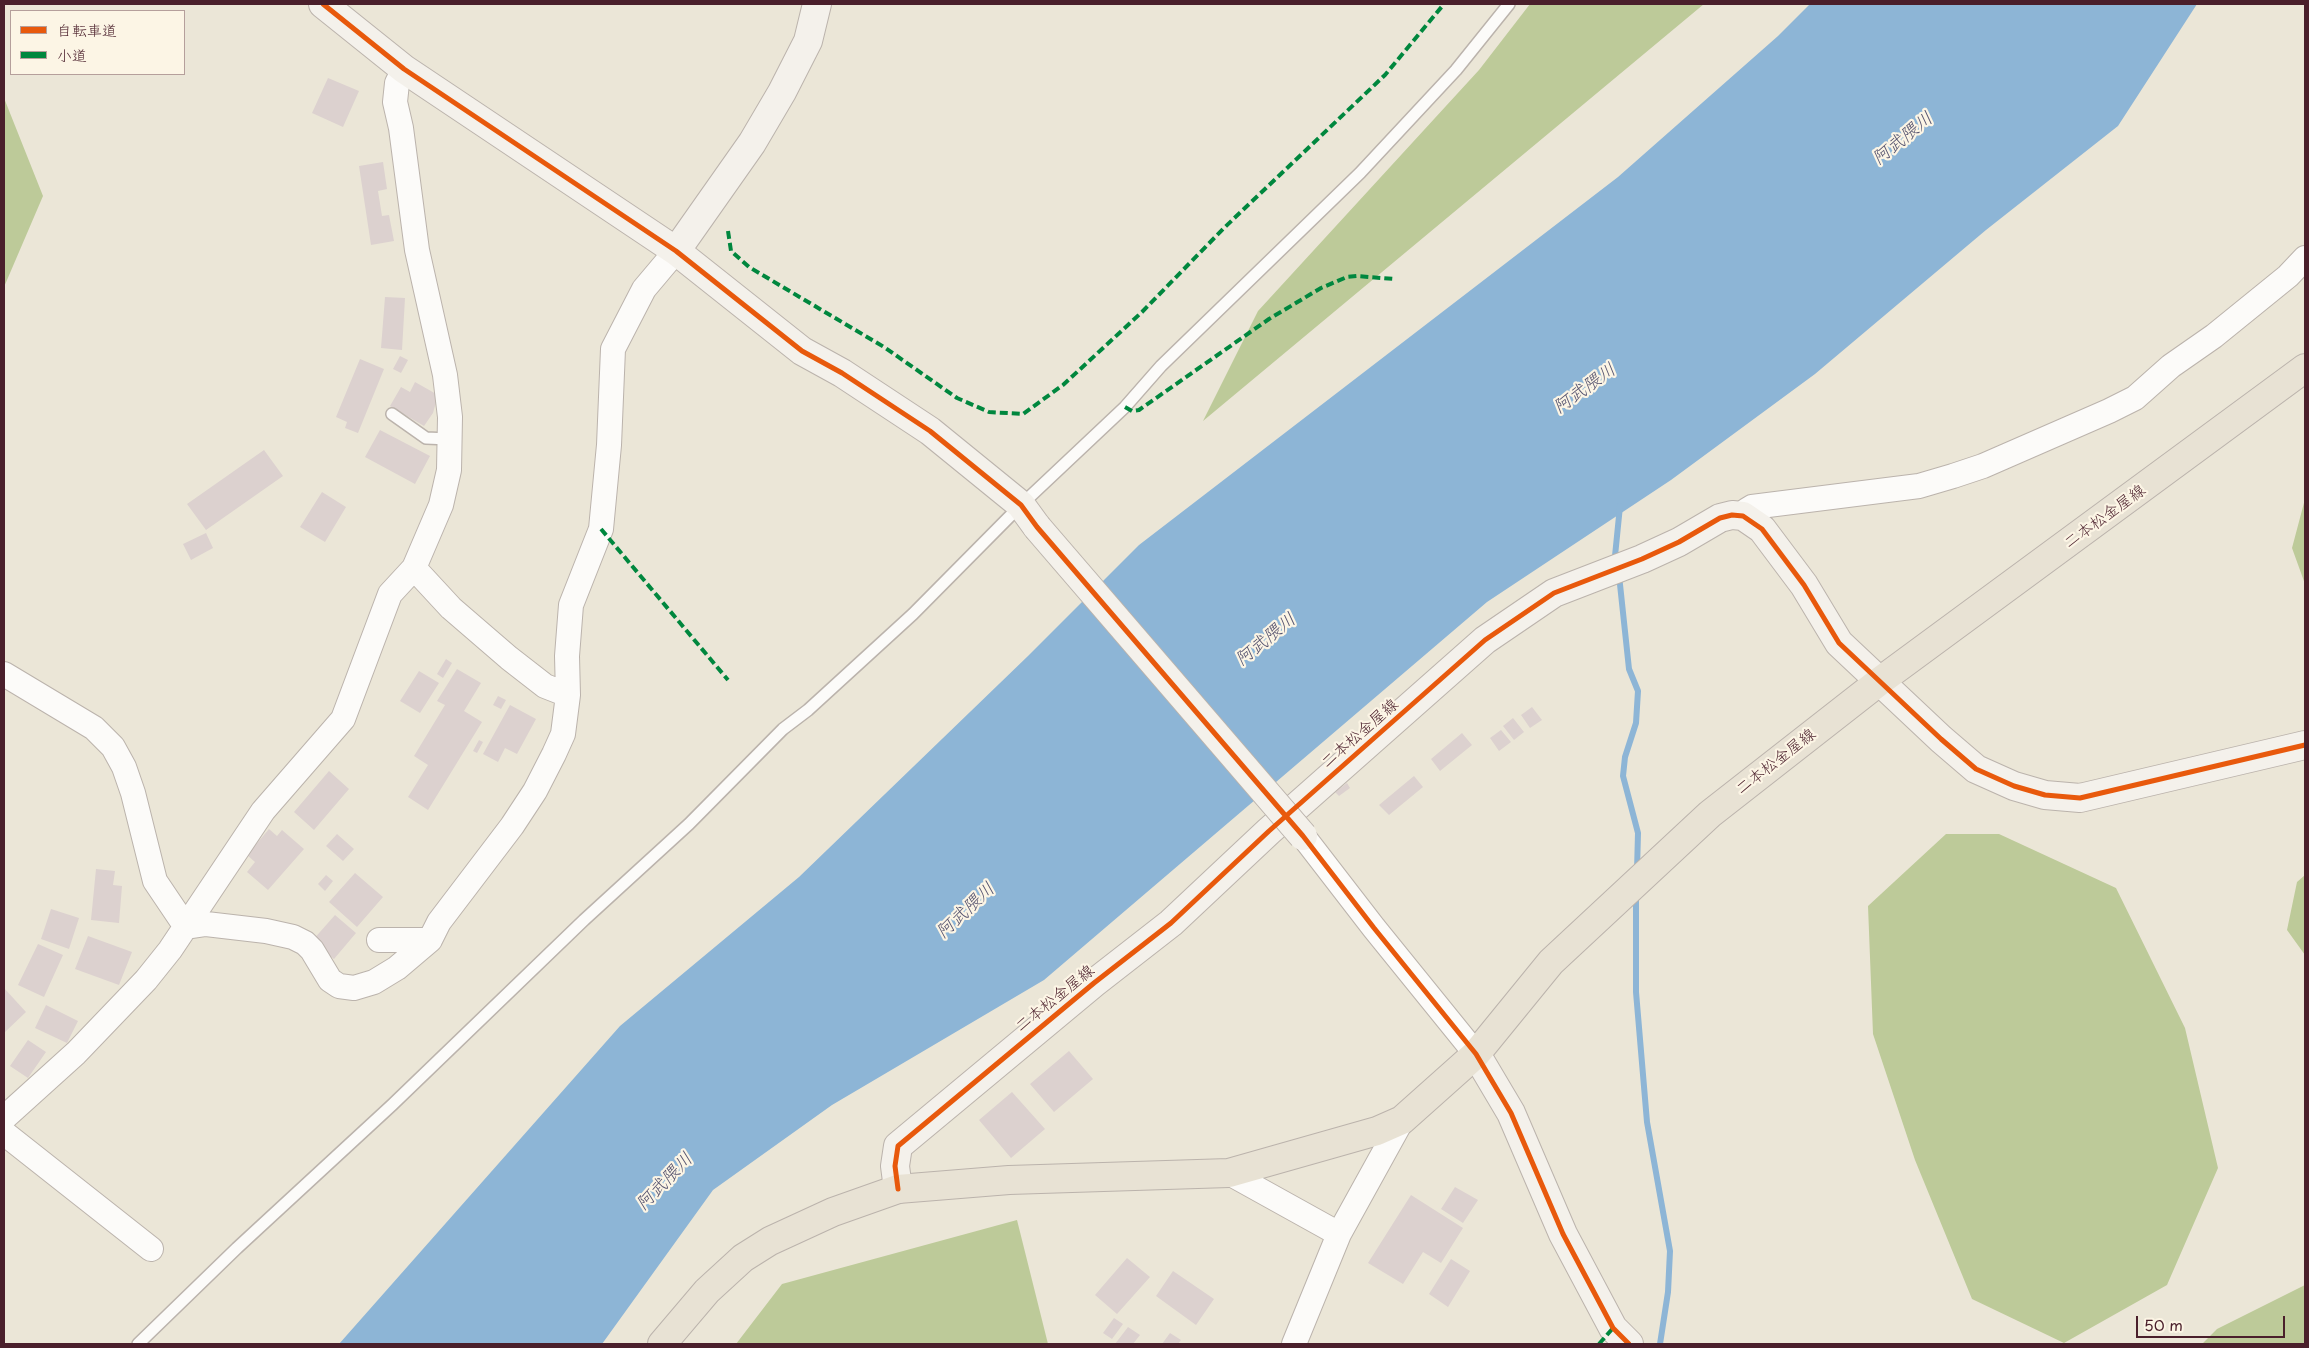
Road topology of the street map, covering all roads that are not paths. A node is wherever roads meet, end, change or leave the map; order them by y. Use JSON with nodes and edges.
{"nodes":[{"id":1,"x":323,"y":4,"type":"edge"},
{"id":2,"x":817,"y":4,"type":"edge"},
{"id":3,"x":1509,"y":4,"type":"edge"},
{"id":4,"x":404,"y":69,"type":"junction"},
{"id":5,"x":676,"y":251,"type":"junction"},
{"id":6,"x":2305,"y":258,"type":"edge"},
{"id":7,"x":2305,"y":368,"type":"edge"},
{"id":8,"x":392,"y":414,"type":"dead end"},
{"id":9,"x":449,"y":439,"type":"junction"},
{"id":10,"x":1020,"y":505,"type":"junction"},
{"id":11,"x":1744,"y":516,"type":"junction"},
{"id":12,"x":414,"y":568,"type":"junction"},
{"id":13,"x":4,"y":674,"type":"edge"},
{"id":14,"x":1880,"y":682,"type":"junction"},
{"id":15,"x":568,"y":695,"type":"junction"},
{"id":16,"x":2305,"y":745,"type":"edge"},
{"id":17,"x":1303,"y":836,"type":"joint"},
{"id":18,"x":186,"y":927,"type":"junction"},
{"id":19,"x":379,"y":940,"type":"dead end"},
{"id":20,"x":430,"y":940,"type":"junction"},
{"id":21,"x":1476,"y":1054,"type":"junction"},
{"id":22,"x":4,"y":1118,"type":"edge"},
{"id":23,"x":1402,"y":1120,"type":"junction"},
{"id":24,"x":4,"y":1133,"type":"edge"},
{"id":25,"x":1229,"y":1174,"type":"junction"},
{"id":26,"x":898,"y":1189,"type":"junction"},
{"id":27,"x":1339,"y":1234,"type":"junction"},
{"id":28,"x":151,"y":1249,"type":"dead end"},
{"id":29,"x":138,"y":1344,"type":"edge"},
{"id":30,"x":662,"y":1344,"type":"edge"},
{"id":31,"x":1294,"y":1344,"type":"edge"},
{"id":32,"x":1629,"y":1344,"type":"edge"}],
"edges":[{"from":1,"to":4,"type":"street"},
{"from":2,"to":5,"type":"street"},
{"from":3,"to":10,"type":"lane"},
{"from":4,"to":5,"type":"street"},
{"from":4,"to":9,"type":"street"},
{"from":5,"to":10,"type":"street"},
{"from":5,"to":15,"type":"street"},
{"from":6,"to":11,"type":"street"},
{"from":7,"to":14,"type":"main road","name":"二本松金屋線"},
{"from":8,"to":9,"type":"lane"},
{"from":9,"to":12,"type":"street"},
{"from":10,"to":17,"type":"street","bridge":true},
{"from":10,"to":29,"type":"lane"},
{"from":11,"to":14,"type":"street"},
{"from":11,"to":26,"type":"street","name":"二本松金屋線"},
{"from":12,"to":15,"type":"street"},
{"from":12,"to":18,"type":"street"},
{"from":13,"to":18,"type":"street"},
{"from":14,"to":16,"type":"street"},
{"from":14,"to":21,"type":"main road","name":"二本松金屋線"},
{"from":15,"to":20,"type":"street"},
{"from":17,"to":21,"type":"street"},
{"from":18,"to":20,"type":"street"},
{"from":18,"to":22,"type":"street"},
{"from":19,"to":20,"type":"street"},
{"from":21,"to":23,"type":"main road","name":"二本松金屋線"},
{"from":21,"to":32,"type":"street"},
{"from":23,"to":25,"type":"main road","name":"二本松金屋線"},
{"from":23,"to":27,"type":"street"},
{"from":24,"to":28,"type":"street"},
{"from":25,"to":26,"type":"main road","name":"二本松金屋線"},
{"from":25,"to":27,"type":"street"},
{"from":26,"to":30,"type":"main road","name":"二本松金屋線"},
{"from":27,"to":31,"type":"street"}]}
